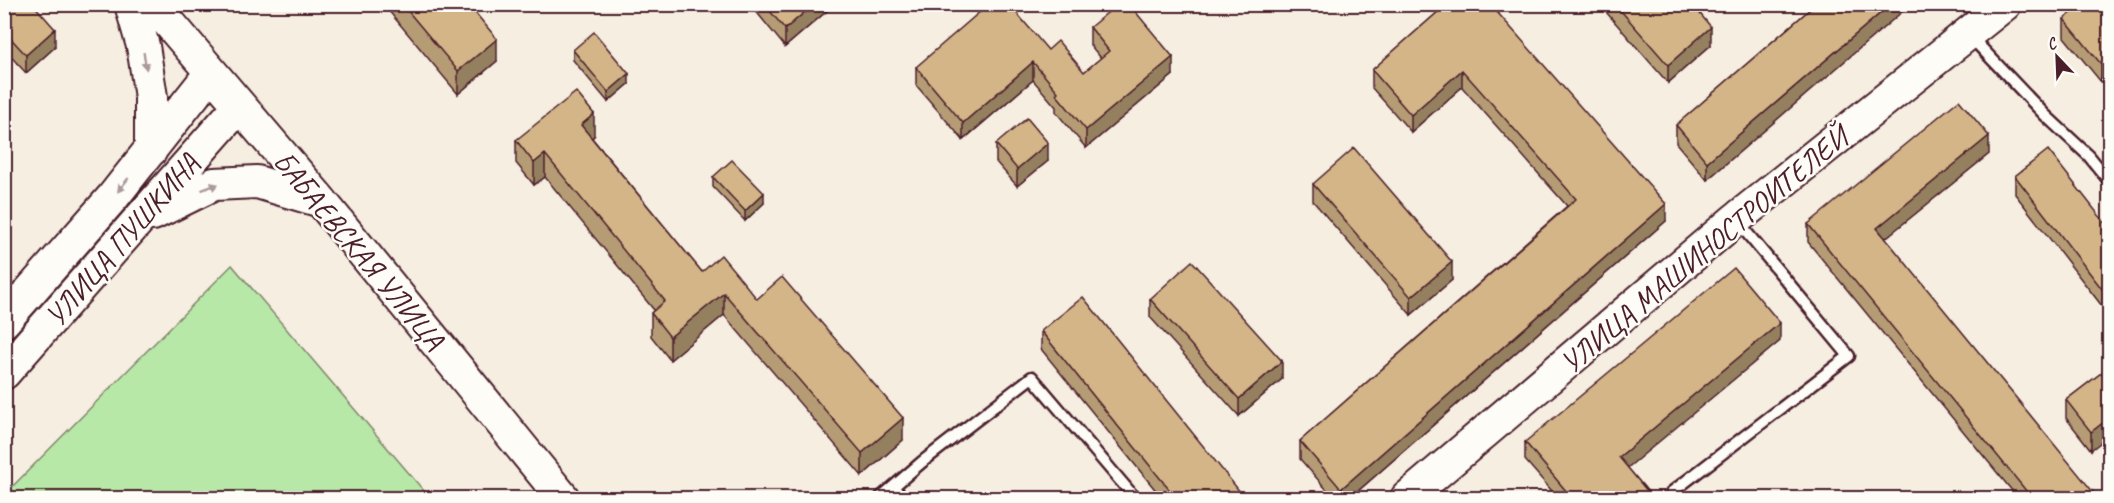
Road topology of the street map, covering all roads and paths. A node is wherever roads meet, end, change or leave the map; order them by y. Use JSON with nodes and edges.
{"nodes":[{"id":1,"x":131,"y":4,"type":"edge"},
{"id":2,"x":153,"y":4,"type":"edge"},
{"id":3,"x":2005,"y":4,"type":"edge"},
{"id":4,"x":1969,"y":35,"type":"junction"},
{"id":5,"x":211,"y":73,"type":"junction"},
{"id":6,"x":239,"y":106,"type":"junction"},
{"id":7,"x":151,"y":150,"type":"junction"},
{"id":8,"x":2109,"y":182,"type":"edge"},
{"id":9,"x":321,"y":201,"type":"junction"},
{"id":10,"x":1736,"y":219,"type":"junction"},
{"id":11,"x":138,"y":222,"type":"junction"},
{"id":12,"x":4,"y":321,"type":"edge"},
{"id":13,"x":4,"y":373,"type":"edge"},
{"id":14,"x":894,"y":488,"type":"junction"},
{"id":15,"x":563,"y":498,"type":"edge"},
{"id":16,"x":880,"y":498,"type":"edge"},
{"id":17,"x":903,"y":498,"type":"edge"},
{"id":18,"x":1135,"y":498,"type":"edge"},
{"id":19,"x":1407,"y":498,"type":"edge"},
{"id":20,"x":1678,"y":498,"type":"edge"}],
"edges":[{"from":1,"to":7,"type":"main road","one_way":true},
{"from":2,"to":5,"type":"main road","name":"БАБАЕВСКАЯ УЛИЦА"},
{"from":3,"to":4,"type":"main road","name":"УЛИЦА МАШИНОСТРОИТЕЛЕЙ"},
{"from":4,"to":8,"type":"lane"},
{"from":4,"to":10,"type":"main road","name":"УЛИЦА МАШИНОСТРОИТЕЛЕЙ"},
{"from":5,"to":6,"type":"main road","name":"БАБАЕВСКАЯ УЛИЦА"},
{"from":5,"to":7,"type":"main road","name":"УЛИЦА ПУШКИНА"},
{"from":6,"to":9,"type":"main road","name":"БАБАЕВСКАЯ УЛИЦА"},
{"from":6,"to":11,"type":"main road","name":"УЛИЦА ПУШКИНА"},
{"from":7,"to":12,"type":"main road","name":"УЛИЦА ПУШКИНА","one_way":true},
{"from":11,"to":9,"type":"main road","one_way":true},
{"from":9,"to":15,"type":"main road","name":"БАБАЕВСКАЯ УЛИЦА"},
{"from":10,"to":19,"type":"main road","name":"УЛИЦА МАШИНОСТРОИТЕЛЕЙ"},
{"from":10,"to":20,"type":"lane"},
{"from":11,"to":13,"type":"main road","name":"УЛИЦА ПУШКИНА"},
{"from":14,"to":16,"type":"lane"},
{"from":14,"to":17,"type":"lane"},
{"from":14,"to":18,"type":"lane"}]}
